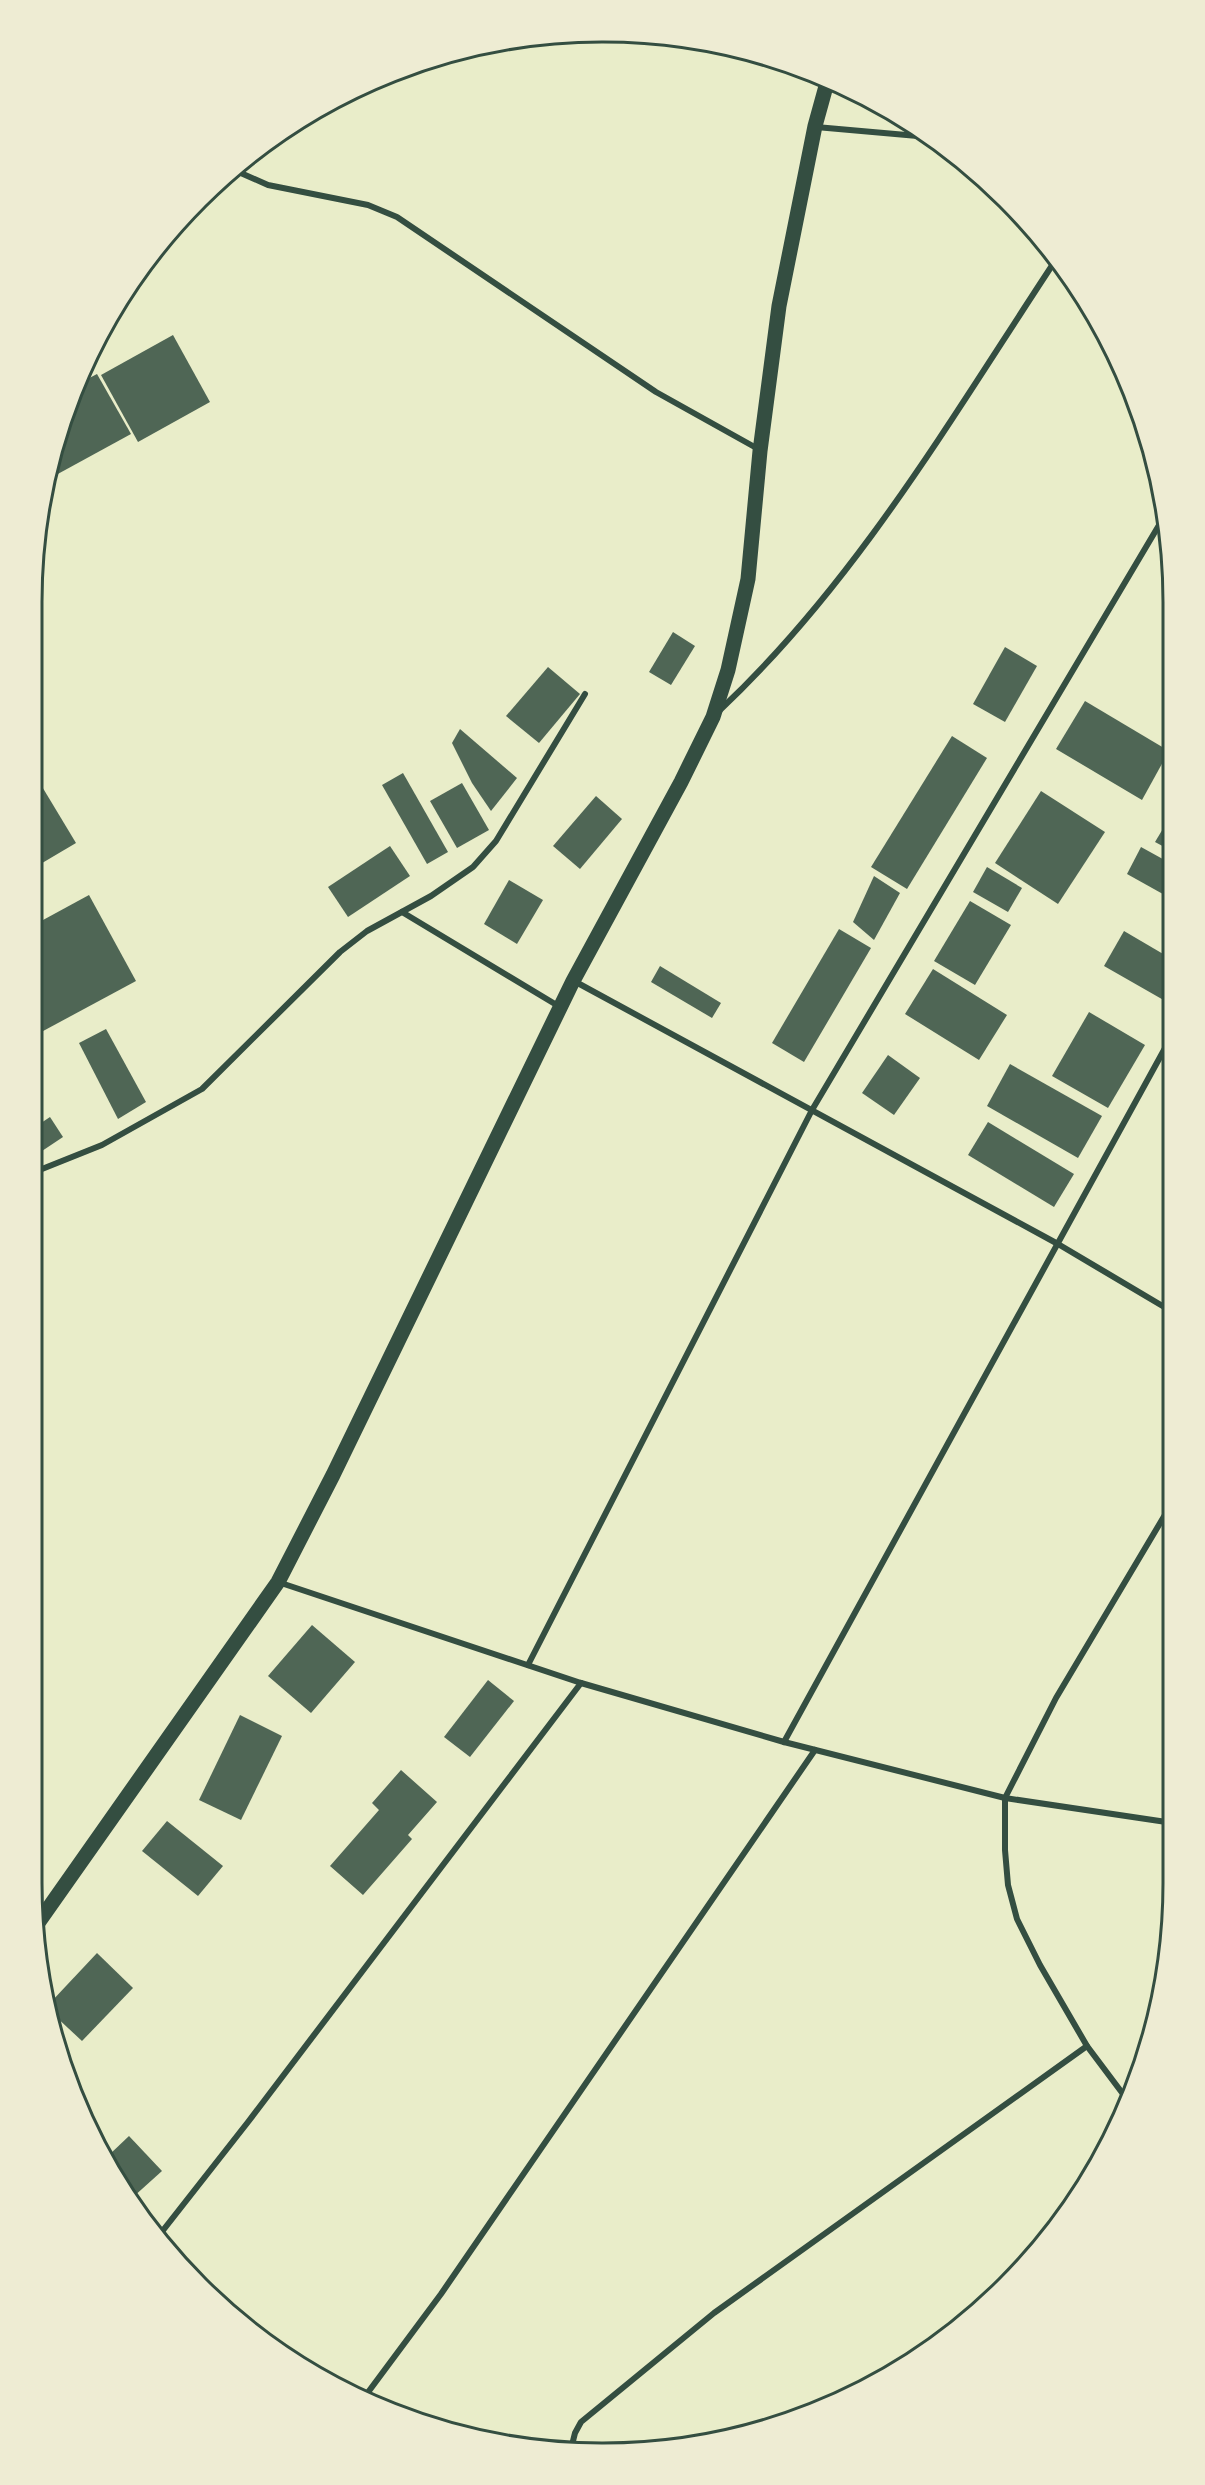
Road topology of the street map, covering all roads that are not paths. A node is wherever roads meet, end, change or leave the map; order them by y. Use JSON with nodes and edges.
{"nodes":[{"id":1,"x":825,"y":89,"type":"edge"},
{"id":2,"x":815,"y":126,"type":"junction"},
{"id":3,"x":913,"y":135,"type":"edge"},
{"id":4,"x":242,"y":174,"type":"edge"},
{"id":5,"x":1051,"y":267,"type":"edge"},
{"id":6,"x":760,"y":451,"type":"junction"},
{"id":7,"x":1158,"y":527,"type":"edge"},
{"id":8,"x":585,"y":694,"type":"dead end"},
{"id":9,"x":713,"y":717,"type":"junction"},
{"id":10,"x":402,"y":912,"type":"junction"},
{"id":11,"x":573,"y":981,"type":"junction"},
{"id":12,"x":560,"y":1008,"type":"junction"},
{"id":13,"x":1163,"y":1052,"type":"edge"},
{"id":14,"x":812,"y":1110,"type":"junction"},
{"id":15,"x":42,"y":1169,"type":"edge"},
{"id":16,"x":1058,"y":1244,"type":"junction"},
{"id":17,"x":1163,"y":1306,"type":"edge"},
{"id":18,"x":1163,"y":1518,"type":"edge"},
{"id":19,"x":278,"y":1582,"type":"junction"},
{"id":20,"x":528,"y":1665,"type":"junction"},
{"id":21,"x":580,"y":1683,"type":"junction"},
{"id":22,"x":784,"y":1742,"type":"junction"},
{"id":23,"x":815,"y":1750,"type":"junction"},
{"id":24,"x":1005,"y":1798,"type":"junction"},
{"id":25,"x":1163,"y":1822,"type":"edge"},
{"id":26,"x":43,"y":1916,"type":"edge"},
{"id":27,"x":1087,"y":2046,"type":"junction"},
{"id":28,"x":1122,"y":2092,"type":"edge"},
{"id":29,"x":163,"y":2230,"type":"edge"},
{"id":30,"x":369,"y":2391,"type":"edge"},
{"id":31,"x":573,"y":2442,"type":"edge"}],
"edges":[{"from":1,"to":2,"type":"main road"},
{"from":2,"to":3,"type":"street"},
{"from":2,"to":6,"type":"main road"},
{"from":4,"to":6,"type":"street"},
{"from":5,"to":9,"type":"street"},
{"from":6,"to":9,"type":"main road"},
{"from":7,"to":14,"type":"street"},
{"from":8,"to":10,"type":"street"},
{"from":9,"to":11,"type":"main road"},
{"from":10,"to":12,"type":"street"},
{"from":10,"to":15,"type":"street"},
{"from":11,"to":12,"type":"main road"},
{"from":11,"to":14,"type":"street"},
{"from":12,"to":19,"type":"main road"},
{"from":13,"to":16,"type":"street"},
{"from":14,"to":16,"type":"street"},
{"from":14,"to":20,"type":"street"},
{"from":16,"to":17,"type":"street"},
{"from":16,"to":22,"type":"street"},
{"from":18,"to":24,"type":"street"},
{"from":19,"to":20,"type":"street"},
{"from":19,"to":26,"type":"main road"},
{"from":20,"to":21,"type":"street"},
{"from":21,"to":22,"type":"street"},
{"from":21,"to":29,"type":"street"},
{"from":22,"to":23,"type":"street"},
{"from":23,"to":24,"type":"street"},
{"from":23,"to":30,"type":"street"},
{"from":24,"to":25,"type":"street"},
{"from":24,"to":27,"type":"street"},
{"from":27,"to":28,"type":"street"},
{"from":27,"to":31,"type":"street"}]}
